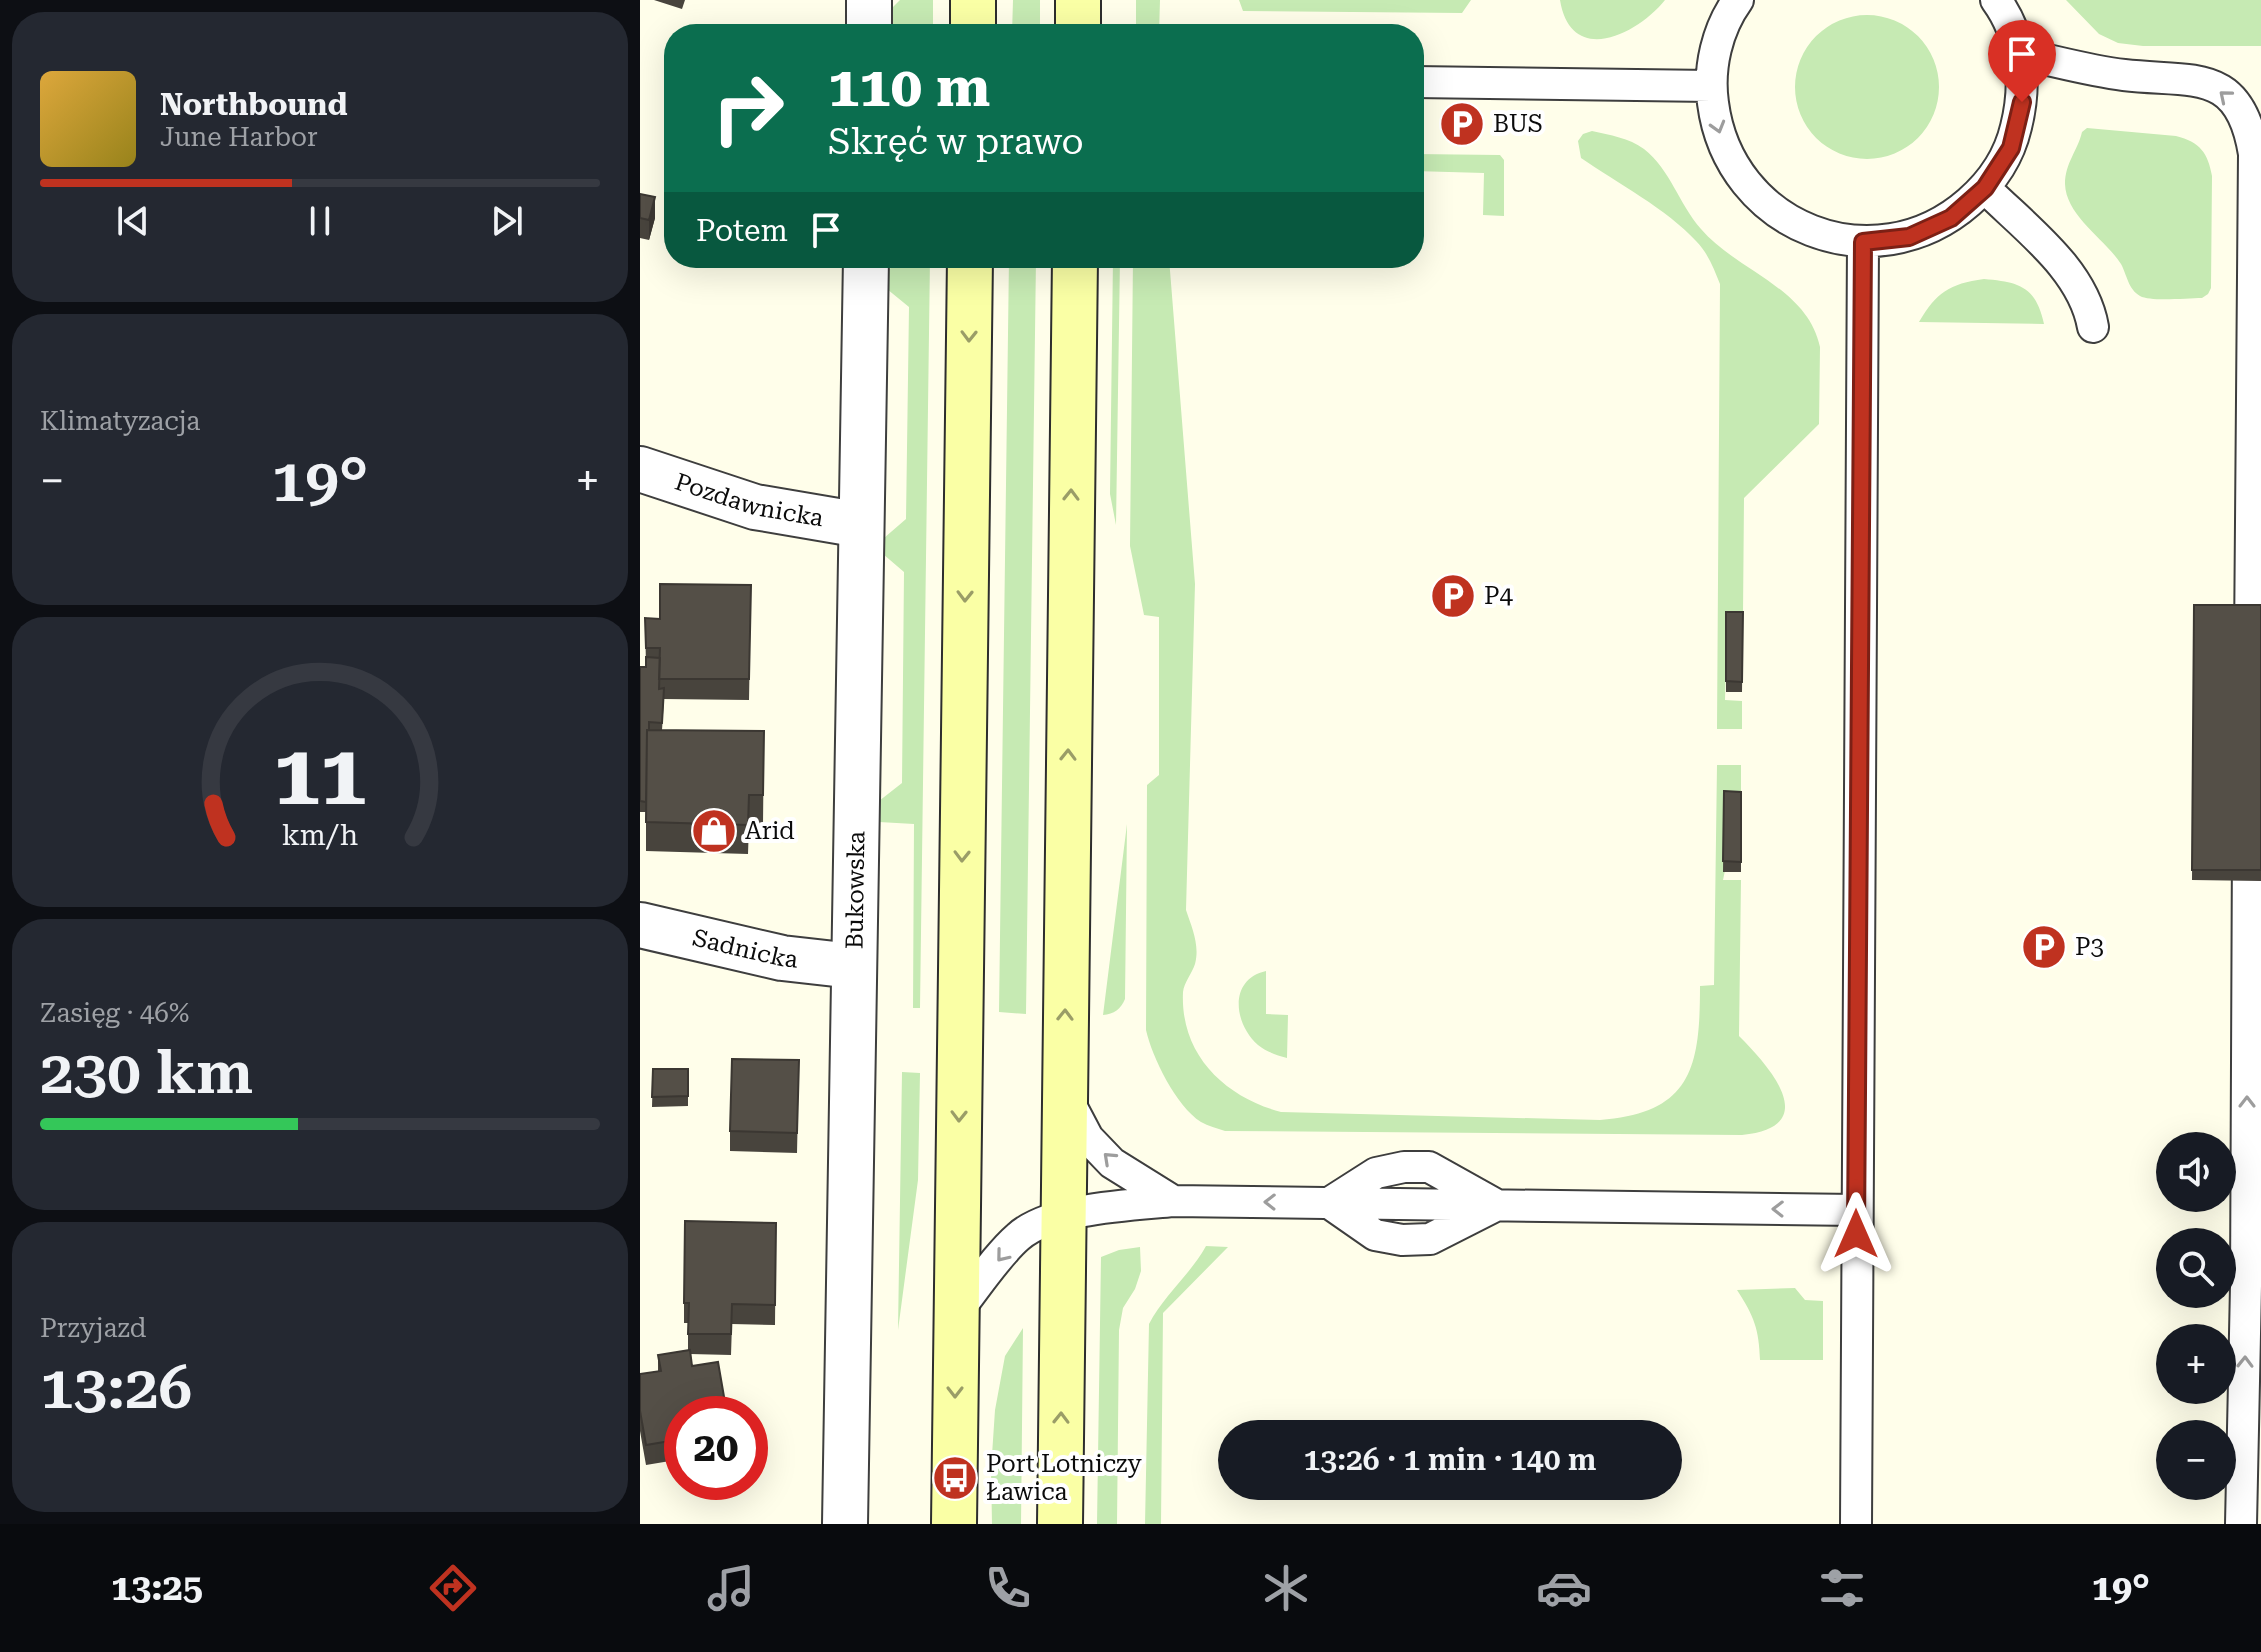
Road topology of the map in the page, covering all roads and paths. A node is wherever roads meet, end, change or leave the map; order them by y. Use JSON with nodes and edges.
{"nodes":[{"id":1,"x":869,"y":0,"type":"edge"},
{"id":2,"x":973,"y":0,"type":"edge"},
{"id":3,"x":1078,"y":0,"type":"edge"},
{"id":4,"x":1738,"y":0,"type":"edge"},
{"id":5,"x":1996,"y":0,"type":"edge"},
{"id":6,"x":869,"y":24,"type":"edge"},
{"id":7,"x":973,"y":24,"type":"edge"},
{"id":8,"x":1078,"y":24,"type":"edge"},
{"id":9,"x":2021,"y":54,"type":"junction"},
{"id":10,"x":1424,"y":82,"type":"edge"},
{"id":11,"x":1711,"y":86,"type":"junction"},
{"id":12,"x":2257,"y":145,"type":"edge"},
{"id":13,"x":1985,"y":188,"type":"junction"},
{"id":14,"x":1863,"y":242,"type":"junction"},
{"id":15,"x":866,"y":268,"type":"edge"},
{"id":16,"x":970,"y":268,"type":"edge"},
{"id":17,"x":1075,"y":268,"type":"edge"},
{"id":18,"x":2093,"y":327,"type":"dead end"},
{"id":19,"x":640,"y":469,"type":"edge"},
{"id":20,"x":861,"y":525,"type":"junction"},
{"id":21,"x":2249,"y":670,"type":"edge"},
{"id":22,"x":2248,"y":812,"type":"edge"},
{"id":23,"x":640,"y":925,"type":"edge"},
{"id":24,"x":853,"y":966,"type":"junction"},
{"id":25,"x":1063,"y":1093,"type":"junction"},
{"id":26,"x":2254,"y":1167,"type":"edge"},
{"id":27,"x":1173,"y":1201,"type":"junction"},
{"id":28,"x":1856,"y":1210,"type":"junction"},
{"id":29,"x":1063,"y":1216,"type":"junction"},
{"id":30,"x":955,"y":1314,"type":"junction"},
{"id":31,"x":845,"y":1524,"type":"edge"},
{"id":32,"x":954,"y":1524,"type":"edge"},
{"id":33,"x":1060,"y":1524,"type":"edge"},
{"id":34,"x":1856,"y":1524,"type":"edge"},
{"id":35,"x":2241,"y":1524,"type":"edge"}],
"edges":[{"from":1,"to":6,"type":"street"},
{"from":2,"to":7,"type":"main road"},
{"from":3,"to":8,"type":"main road"},
{"from":4,"to":11,"type":"lane"},
{"from":5,"to":9,"type":"lane"},
{"from":12,"to":9,"type":"lane","one_way":true},
{"from":9,"to":13,"type":"lane"},
{"from":10,"to":11,"type":"lane"},
{"from":11,"to":14,"type":"lane","one_way":true},
{"from":12,"to":21,"type":"lane"},
{"from":13,"to":14,"type":"lane"},
{"from":13,"to":18,"type":"lane"},
{"from":14,"to":28,"type":"lane"},
{"from":15,"to":20,"type":"street","name":"Bukowska"},
{"from":16,"to":30,"type":"main road","one_way":true},
{"from":25,"to":17,"type":"main road","one_way":true},
{"from":19,"to":20,"type":"street","name":"Pozdawnicka"},
{"from":20,"to":24,"type":"street","name":"Bukowska"},
{"from":26,"to":22,"type":"lane","one_way":true},
{"from":23,"to":24,"type":"street","name":"Sadnicka"},
{"from":24,"to":31,"type":"street","name":"Bukowska"},
{"from":27,"to":25,"type":"lane","one_way":true},
{"from":25,"to":29,"type":"main road"},
{"from":35,"to":26,"type":"lane","one_way":true},
{"from":28,"to":27,"type":"lane","one_way":true},
{"from":27,"to":29,"type":"lane"},
{"from":28,"to":34,"type":"lane"},
{"from":29,"to":30,"type":"lane","one_way":true},
{"from":33,"to":29,"type":"main road","one_way":true},
{"from":30,"to":32,"type":"main road","one_way":true}]}
